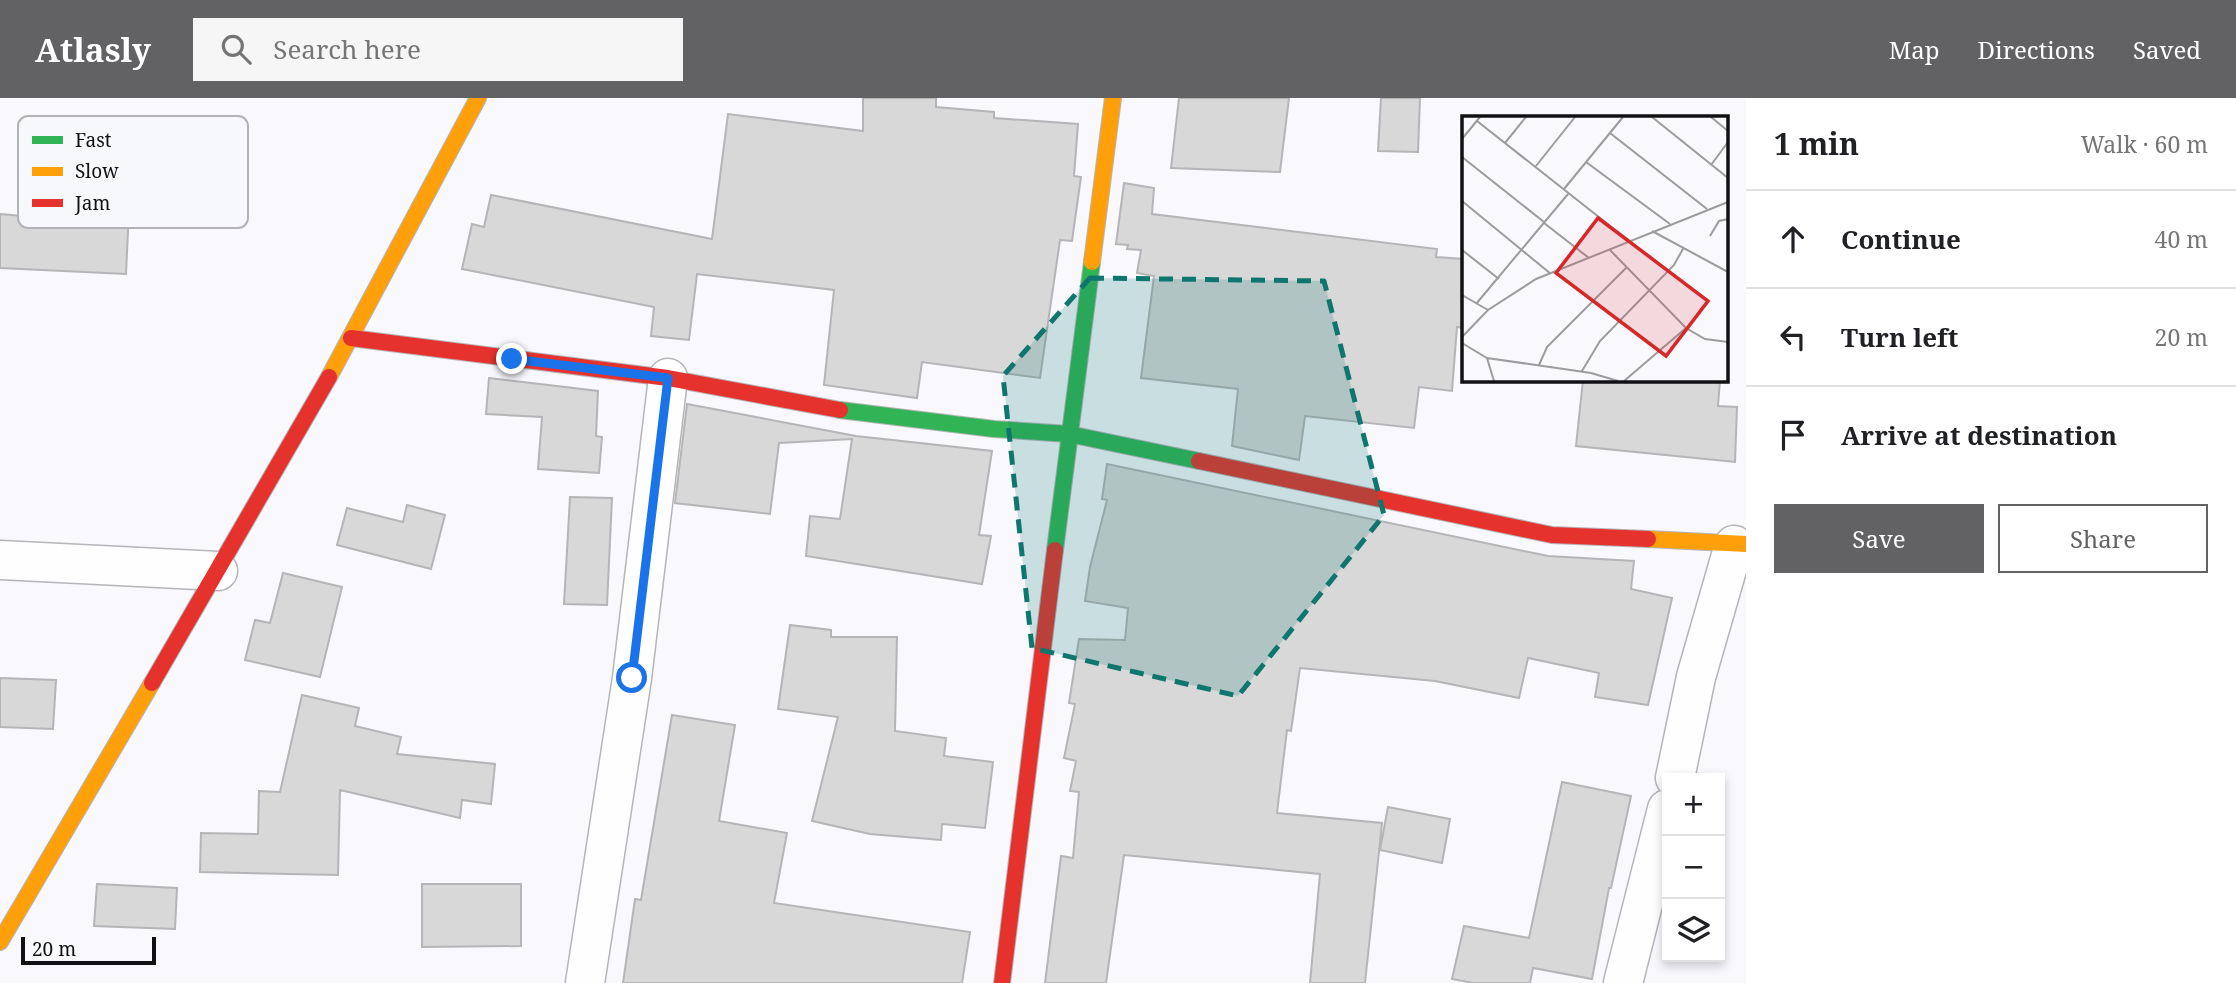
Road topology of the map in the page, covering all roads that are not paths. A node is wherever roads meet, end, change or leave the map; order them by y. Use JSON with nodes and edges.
{"nodes":[{"id":1,"x":478,"y":98,"type":"edge"},
{"id":2,"x":1113,"y":98,"type":"edge"},
{"id":3,"x":351,"y":338,"type":"junction"},
{"id":4,"x":668,"y":378,"type":"junction"},
{"id":5,"x":1069,"y":434,"type":"junction"},
{"id":6,"x":1740,"y":544,"type":"edge"},
{"id":7,"x":0,"y":560,"type":"edge"},
{"id":8,"x":218,"y":571,"type":"junction"},
{"id":9,"x":1676,"y":773,"type":"edge"},
{"id":10,"x":1662,"y":829,"type":"edge"},
{"id":11,"x":0,"y":942,"type":"edge"},
{"id":12,"x":586,"y":983,"type":"edge"},
{"id":13,"x":1002,"y":983,"type":"edge"},
{"id":14,"x":1623,"y":983,"type":"edge"}],
"edges":[{"from":1,"to":3,"type":"street"},
{"from":2,"to":5,"type":"street"},
{"from":3,"to":4,"type":"street"},
{"from":3,"to":8,"type":"street"},
{"from":4,"to":5,"type":"street"},
{"from":4,"to":12,"type":"street"},
{"from":5,"to":6,"type":"street"},
{"from":5,"to":13,"type":"street"},
{"from":6,"to":9,"type":"street"},
{"from":7,"to":8,"type":"street"},
{"from":8,"to":11,"type":"street"},
{"from":10,"to":14,"type":"street"}]}
